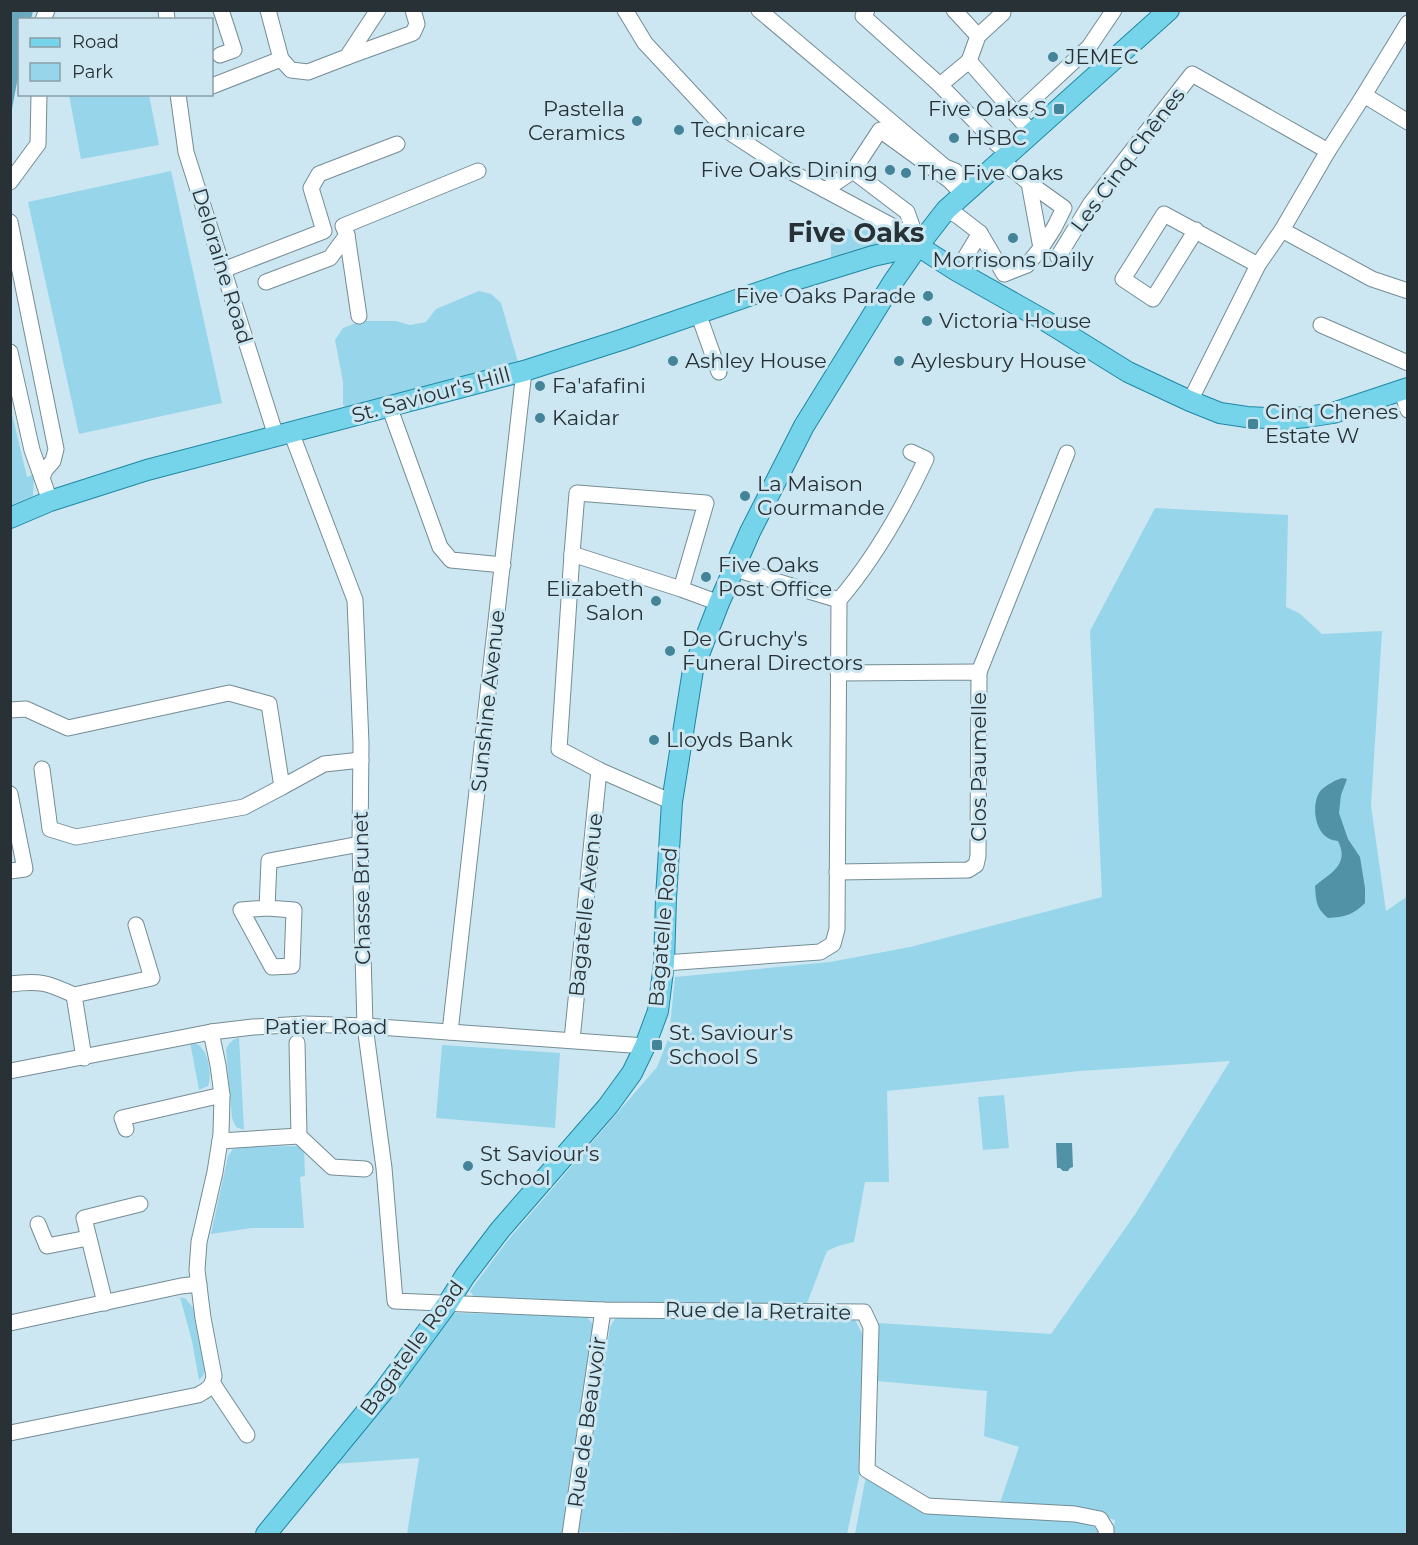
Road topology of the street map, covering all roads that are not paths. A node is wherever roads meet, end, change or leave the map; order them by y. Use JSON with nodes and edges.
{"nodes":[{"id":1,"x":221,"y":10,"type":"edge"},
{"id":2,"x":268,"y":10,"type":"edge"},
{"id":3,"x":378,"y":10,"type":"edge"},
{"id":4,"x":412,"y":10,"type":"edge"},
{"id":5,"x":625,"y":10,"type":"edge"},
{"id":6,"x":759,"y":10,"type":"edge"},
{"id":7,"x":867,"y":10,"type":"edge"},
{"id":8,"x":954,"y":10,"type":"edge"},
{"id":9,"x":1114,"y":10,"type":"edge"},
{"id":10,"x":1169,"y":10,"type":"edge"},
{"id":11,"x":1003,"y":11,"type":"edge"},
{"id":12,"x":1407,"y":23,"type":"edge"},
{"id":13,"x":978,"y":36,"type":"junction"},
{"id":14,"x":220,"y":55,"type":"dead end"},
{"id":15,"x":347,"y":57,"type":"junction"},
{"id":16,"x":281,"y":59,"type":"junction"},
{"id":17,"x":969,"y":61,"type":"junction"},
{"id":18,"x":940,"y":85,"type":"junction"},
{"id":19,"x":213,"y":86,"type":"edge"},
{"id":20,"x":1364,"y":95,"type":"junction"},
{"id":21,"x":39,"y":96,"type":"edge"},
{"id":22,"x":182,"y":96,"type":"edge"},
{"id":23,"x":1016,"y":115,"type":"junction"},
{"id":24,"x":1407,"y":122,"type":"edge"},
{"id":25,"x":1032,"y":133,"type":"junction"},
{"id":26,"x":397,"y":144,"type":"dead end"},
{"id":27,"x":1328,"y":151,"type":"junction"},
{"id":28,"x":1005,"y":157,"type":"junction"},
{"id":29,"x":478,"y":171,"type":"dead end"},
{"id":30,"x":853,"y":171,"type":"junction"},
{"id":31,"x":10,"y":182,"type":"edge"},
{"id":32,"x":1029,"y":183,"type":"junction"},
{"id":33,"x":825,"y":190,"type":"junction"},
{"id":34,"x":968,"y":190,"type":"junction"},
{"id":35,"x":946,"y":210,"type":"junction"},
{"id":36,"x":10,"y":222,"type":"edge"},
{"id":37,"x":1196,"y":230,"type":"junction"},
{"id":38,"x":1282,"y":230,"type":"junction"},
{"id":39,"x":980,"y":233,"type":"junction"},
{"id":40,"x":347,"y":235,"type":"junction"},
{"id":41,"x":914,"y":240,"type":"junction"},
{"id":42,"x":1041,"y":248,"type":"junction"},
{"id":43,"x":1058,"y":257,"type":"dead end"},
{"id":44,"x":869,"y":258,"type":"junction"},
{"id":45,"x":1258,"y":265,"type":"junction"},
{"id":46,"x":224,"y":270,"type":"junction"},
{"id":47,"x":957,"y":272,"type":"junction"},
{"id":48,"x":266,"y":282,"type":"dead end"},
{"id":49,"x":893,"y":282,"type":"junction"},
{"id":50,"x":1407,"y":291,"type":"edge"},
{"id":51,"x":698,"y":314,"type":"junction"},
{"id":52,"x":359,"y":316,"type":"dead end"},
{"id":53,"x":1321,"y":325,"type":"dead end"},
{"id":54,"x":10,"y":352,"type":"edge"},
{"id":55,"x":1407,"y":363,"type":"edge"},
{"id":56,"x":524,"y":371,"type":"junction"},
{"id":57,"x":719,"y":372,"type":"dead end"},
{"id":58,"x":1404,"y":389,"type":"edge"},
{"id":59,"x":1190,"y":401,"type":"junction"},
{"id":60,"x":389,"y":406,"type":"junction"},
{"id":61,"x":1407,"y":410,"type":"edge"},
{"id":62,"x":283,"y":434,"type":"junction"},
{"id":63,"x":911,"y":452,"type":"dead end"},
{"id":64,"x":1067,"y":453,"type":"dead end"},
{"id":65,"x":42,"y":478,"type":"junction"},
{"id":66,"x":50,"y":501,"type":"junction"},
{"id":67,"x":10,"y":518,"type":"edge"},
{"id":68,"x":572,"y":554,"type":"junction"},
{"id":69,"x":503,"y":565,"type":"junction"},
{"id":70,"x":735,"y":569,"type":"junction"},
{"id":71,"x":681,"y":589,"type":"junction"},
{"id":72,"x":839,"y":600,"type":"junction"},
{"id":73,"x":719,"y":603,"type":"junction"},
{"id":74,"x":979,"y":672,"type":"junction"},
{"id":75,"x":837,"y":673,"type":"junction"},
{"id":76,"x":10,"y":710,"type":"edge"},
{"id":77,"x":361,"y":760,"type":"junction"},
{"id":78,"x":42,"y":769,"type":"dead end"},
{"id":79,"x":599,"y":770,"type":"junction"},
{"id":80,"x":282,"y":787,"type":"junction"},
{"id":81,"x":10,"y":794,"type":"edge"},
{"id":82,"x":672,"y":802,"type":"junction"},
{"id":83,"x":360,"y":844,"type":"junction"},
{"id":84,"x":10,"y":871,"type":"edge"},
{"id":85,"x":837,"y":872,"type":"junction"},
{"id":86,"x":267,"y":908,"type":"junction"},
{"id":87,"x":136,"y":925,"type":"dead end"},
{"id":88,"x":664,"y":963,"type":"junction"},
{"id":89,"x":10,"y":984,"type":"edge"},
{"id":90,"x":74,"y":995,"type":"junction"},
{"id":91,"x":365,"y":1026,"type":"junction"},
{"id":92,"x":211,"y":1032,"type":"junction"},
{"id":93,"x":450,"y":1032,"type":"junction"},
{"id":94,"x":572,"y":1040,"type":"junction"},
{"id":95,"x":297,"y":1042,"type":"dead end"},
{"id":96,"x":645,"y":1046,"type":"junction"},
{"id":97,"x":84,"y":1058,"type":"junction"},
{"id":98,"x":10,"y":1071,"type":"edge"},
{"id":99,"x":222,"y":1095,"type":"junction"},
{"id":100,"x":126,"y":1129,"type":"dead end"},
{"id":101,"x":298,"y":1136,"type":"junction"},
{"id":102,"x":220,"y":1141,"type":"junction"},
{"id":103,"x":365,"y":1169,"type":"dead end"},
{"id":104,"x":140,"y":1204,"type":"dead end"},
{"id":105,"x":38,"y":1224,"type":"dead end"},
{"id":106,"x":88,"y":1238,"type":"junction"},
{"id":107,"x":199,"y":1284,"type":"junction"},
{"id":108,"x":448,"y":1302,"type":"junction"},
{"id":109,"x":105,"y":1303,"type":"junction"},
{"id":110,"x":603,"y":1310,"type":"junction"},
{"id":111,"x":10,"y":1323,"type":"edge"},
{"id":112,"x":213,"y":1384,"type":"junction"},
{"id":113,"x":10,"y":1433,"type":"edge"},
{"id":114,"x":247,"y":1435,"type":"dead end"},
{"id":115,"x":266,"y":1534,"type":"edge"},
{"id":116,"x":570,"y":1534,"type":"edge"},
{"id":117,"x":1106,"y":1534,"type":"edge"}],
"edges":[{"from":1,"to":14,"type":"street"},
{"from":2,"to":16,"type":"street"},
{"from":3,"to":15,"type":"street"},
{"from":4,"to":15,"type":"street"},
{"from":5,"to":33,"type":"street"},
{"from":6,"to":34,"type":"street"},
{"from":7,"to":18,"type":"street"},
{"from":8,"to":13,"type":"street"},
{"from":9,"to":23,"type":"street"},
{"from":10,"to":25,"type":"main road","name":"Bagatelle Road"},
{"from":11,"to":13,"type":"street"},
{"from":12,"to":20,"type":"street"},
{"from":13,"to":17,"type":"street"},
{"from":15,"to":16,"type":"street"},
{"from":16,"to":19,"type":"street"},
{"from":17,"to":18,"type":"street"},
{"from":17,"to":23,"type":"street"},
{"from":18,"to":28,"type":"street"},
{"from":20,"to":24,"type":"street"},
{"from":20,"to":27,"type":"street"},
{"from":21,"to":31,"type":"street"},
{"from":22,"to":46,"type":"street","name":"Deloraine Road"},
{"from":23,"to":25,"type":"street"},
{"from":25,"to":28,"type":"main road","name":"Bagatelle Road"},
{"from":26,"to":46,"type":"street"},
{"from":27,"to":38,"type":"street"},
{"from":27,"to":43,"type":"street","name":"Les Cinq Chênes"},
{"from":28,"to":32,"type":"street"},
{"from":28,"to":34,"type":"main road","name":"Bagatelle Road"},
{"from":29,"to":40,"type":"street"},
{"from":30,"to":33,"type":"street"},
{"from":30,"to":34,"type":"street"},
{"from":30,"to":41,"type":"street"},
{"from":32,"to":42,"type":"street"},
{"from":32,"to":42,"type":"street"},
{"from":33,"to":41,"type":"street"},
{"from":34,"to":35,"type":"main road","name":"Bagatelle Road"},
{"from":35,"to":39,"type":"street"},
{"from":35,"to":41,"type":"main road","name":"Bagatelle Road"},
{"from":36,"to":65,"type":"street"},
{"from":37,"to":37,"type":"street"},
{"from":37,"to":45,"type":"street"},
{"from":38,"to":45,"type":"street"},
{"from":38,"to":50,"type":"street"},
{"from":39,"to":42,"type":"street"},
{"from":39,"to":47,"type":"street"},
{"from":40,"to":48,"type":"street"},
{"from":40,"to":52,"type":"street"},
{"from":41,"to":44,"type":"main road","name":"St. Saviour's Hill"},
{"from":41,"to":47,"type":"main road"},
{"from":41,"to":49,"type":"main road","name":"Bagatelle Road"},
{"from":44,"to":49,"type":"main road"},
{"from":44,"to":51,"type":"main road","name":"St. Saviour's Hill"},
{"from":45,"to":59,"type":"street"},
{"from":46,"to":62,"type":"street","name":"Deloraine Road"},
{"from":47,"to":59,"type":"main road"},
{"from":49,"to":70,"type":"main road","name":"Bagatelle Road"},
{"from":51,"to":56,"type":"main road","name":"St. Saviour's Hill"},
{"from":51,"to":57,"type":"street"},
{"from":53,"to":55,"type":"street"},
{"from":54,"to":65,"type":"street"},
{"from":56,"to":60,"type":"main road","name":"St. Saviour's Hill"},
{"from":56,"to":69,"type":"street","name":"Sunshine Avenue"},
{"from":58,"to":59,"type":"main road"},
{"from":58,"to":61,"type":"street"},
{"from":60,"to":62,"type":"main road","name":"St. Saviour's Hill"},
{"from":60,"to":69,"type":"street"},
{"from":62,"to":66,"type":"main road","name":"St. Saviour's Hill"},
{"from":62,"to":77,"type":"street","name":"Chasse Brunet"},
{"from":63,"to":72,"type":"street"},
{"from":64,"to":74,"type":"street","name":"Clos Paumelle"},
{"from":65,"to":66,"type":"street"},
{"from":66,"to":67,"type":"main road","name":"St. Saviour's Hill"},
{"from":68,"to":71,"type":"street"},
{"from":68,"to":71,"type":"street"},
{"from":68,"to":79,"type":"street"},
{"from":69,"to":93,"type":"street","name":"Sunshine Avenue"},
{"from":70,"to":72,"type":"street"},
{"from":70,"to":73,"type":"main road","name":"Bagatelle Road"},
{"from":71,"to":73,"type":"street"},
{"from":72,"to":75,"type":"street"},
{"from":73,"to":82,"type":"main road","name":"Bagatelle Road"},
{"from":74,"to":75,"type":"street","name":"Clos Paumelle"},
{"from":74,"to":85,"type":"street","name":"Clos Paumelle"},
{"from":75,"to":85,"type":"street"},
{"from":76,"to":80,"type":"street"},
{"from":77,"to":80,"type":"street"},
{"from":77,"to":83,"type":"street","name":"Chasse Brunet"},
{"from":78,"to":80,"type":"street"},
{"from":79,"to":82,"type":"street"},
{"from":79,"to":94,"type":"street","name":"Bagatelle Avenue"},
{"from":81,"to":84,"type":"street"},
{"from":82,"to":88,"type":"main road","name":"Bagatelle Road"},
{"from":83,"to":86,"type":"street"},
{"from":83,"to":91,"type":"street","name":"Chasse Brunet"},
{"from":85,"to":88,"type":"street"},
{"from":86,"to":86,"type":"street"},
{"from":87,"to":90,"type":"street"},
{"from":88,"to":96,"type":"main road","name":"Bagatelle Road"},
{"from":89,"to":90,"type":"street"},
{"from":90,"to":97,"type":"street"},
{"from":91,"to":92,"type":"street","name":"Patier Road"},
{"from":91,"to":93,"type":"street","name":"Patier Road"},
{"from":91,"to":108,"type":"street","name":"Chasse Brunet"},
{"from":92,"to":97,"type":"street","name":"Patier Road"},
{"from":92,"to":99,"type":"street"},
{"from":93,"to":94,"type":"street","name":"Patier Road"},
{"from":94,"to":96,"type":"street","name":"Patier Road"},
{"from":95,"to":101,"type":"street"},
{"from":96,"to":108,"type":"main road","name":"Bagatelle Road"},
{"from":97,"to":98,"type":"street","name":"Patier Road"},
{"from":99,"to":100,"type":"street"},
{"from":99,"to":102,"type":"street"},
{"from":101,"to":102,"type":"street"},
{"from":101,"to":103,"type":"street"},
{"from":102,"to":107,"type":"street"},
{"from":104,"to":106,"type":"street"},
{"from":105,"to":106,"type":"street"},
{"from":106,"to":109,"type":"street"},
{"from":107,"to":109,"type":"street"},
{"from":107,"to":112,"type":"street"},
{"from":108,"to":110,"type":"street","name":"Rue de la Retraite"},
{"from":108,"to":115,"type":"main road","name":"Bagatelle Road"},
{"from":109,"to":111,"type":"street"},
{"from":110,"to":116,"type":"street","name":"Rue de Beauvoir"},
{"from":110,"to":117,"type":"street","name":"Rue de la Retraite"},
{"from":112,"to":113,"type":"street"},
{"from":112,"to":114,"type":"street"}]}
